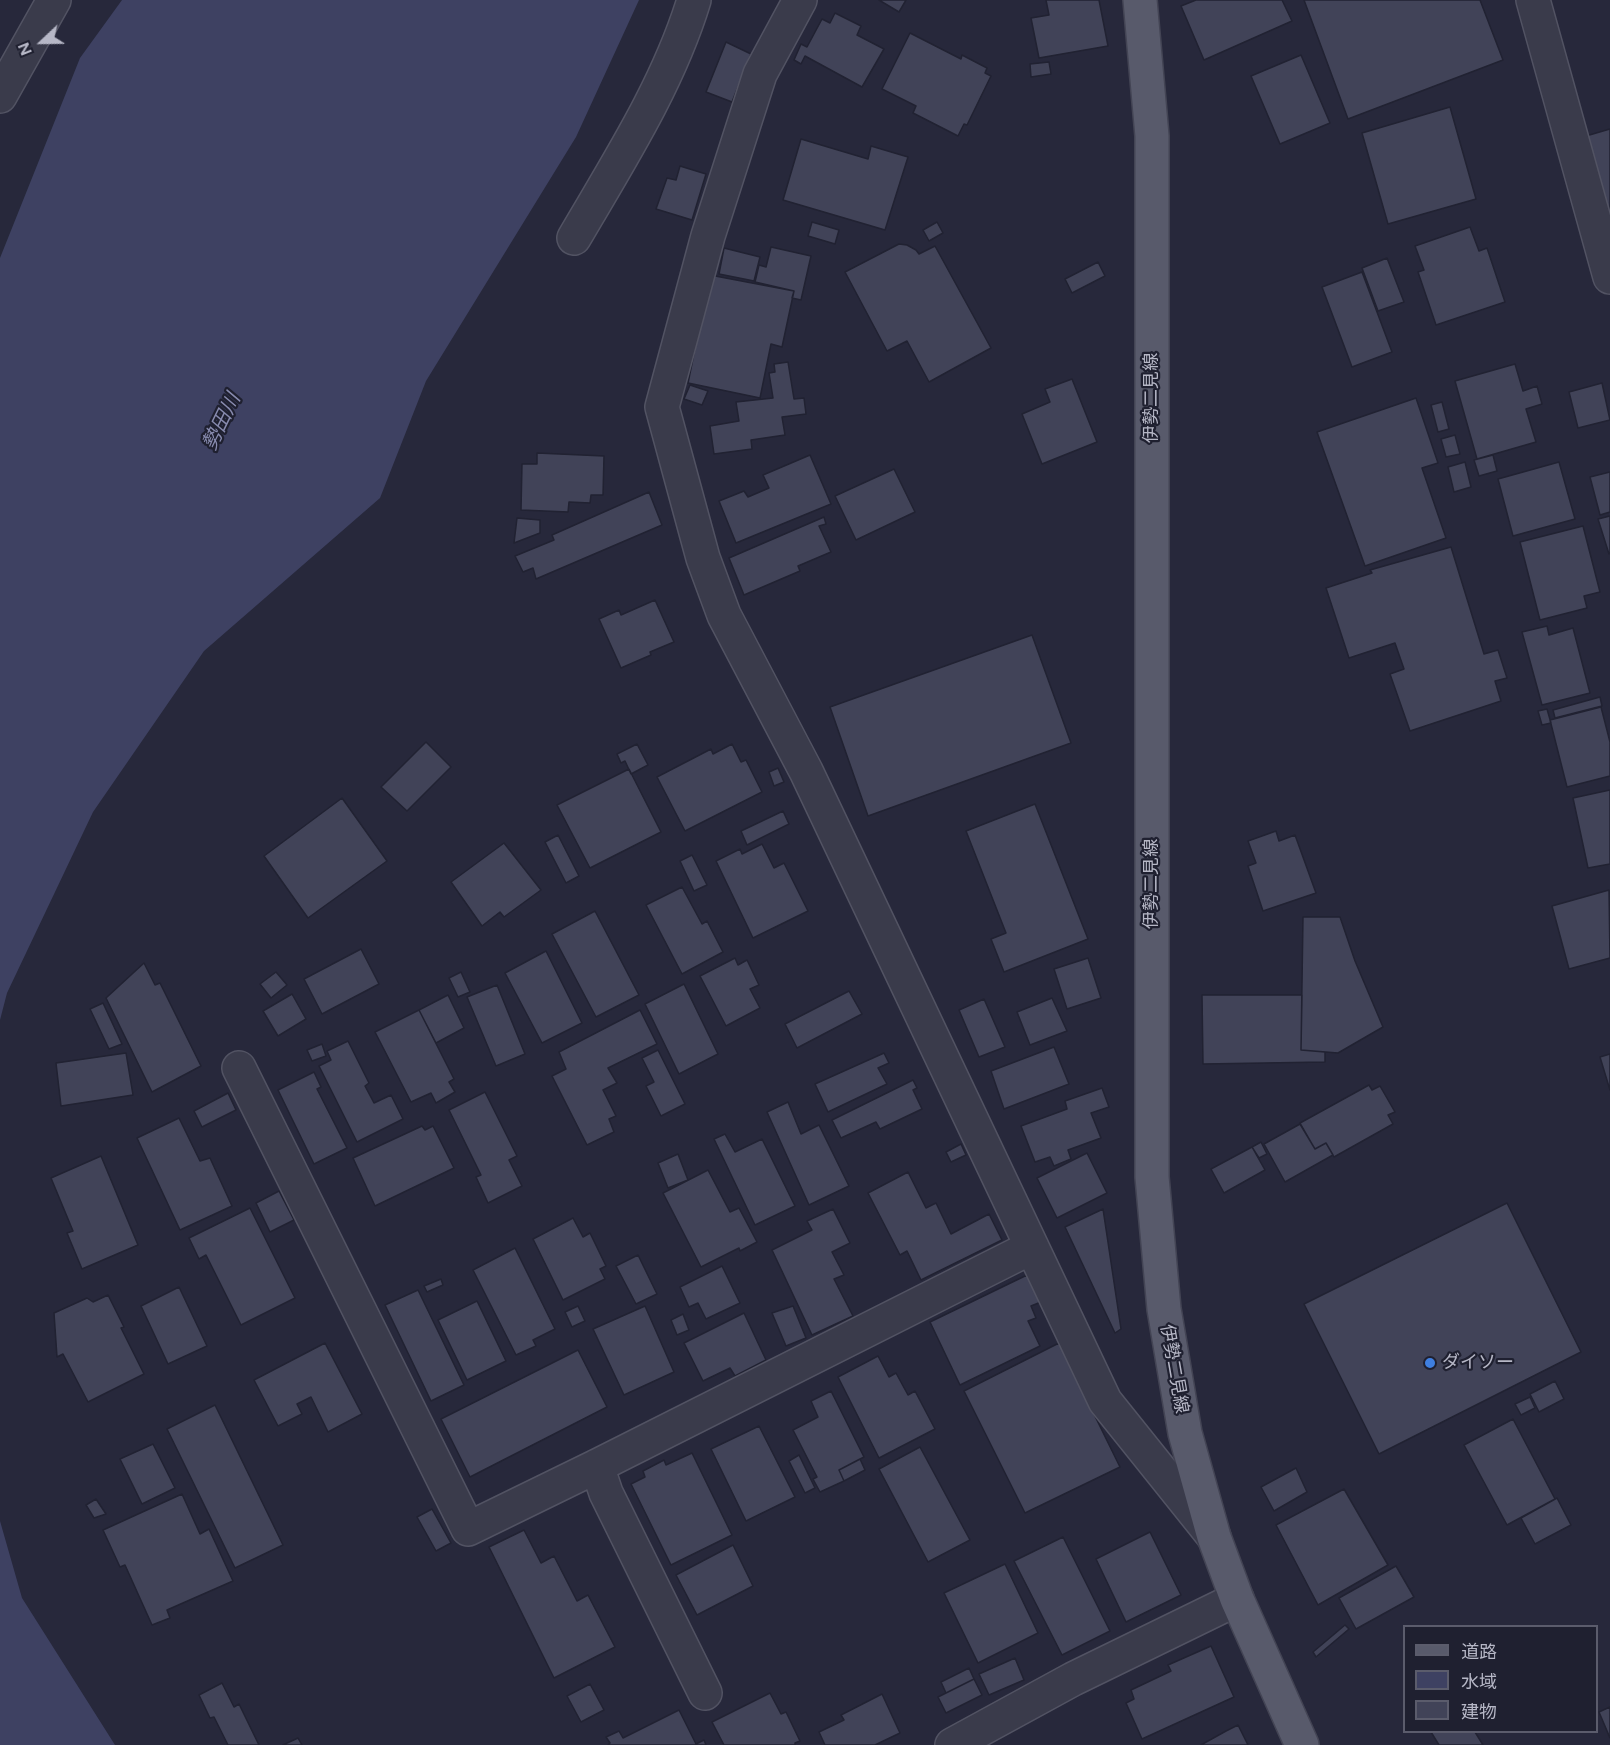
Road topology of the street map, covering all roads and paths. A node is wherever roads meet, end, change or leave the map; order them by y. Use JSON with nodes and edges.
{"nodes":[{"id":1,"x":54,"y":0,"type":"edge"},
{"id":2,"x":694,"y":0,"type":"edge"},
{"id":3,"x":800,"y":0,"type":"edge"},
{"id":4,"x":1140,"y":0,"type":"edge"},
{"id":5,"x":1533,"y":0,"type":"edge"},
{"id":6,"x":0,"y":96,"type":"edge"},
{"id":7,"x":574,"y":238,"type":"dead end"},
{"id":8,"x":1610,"y":277,"type":"edge"},
{"id":9,"x":239,"y":1068,"type":"dead end"},
{"id":10,"x":1032,"y":1247,"type":"junction"},
{"id":11,"x":597,"y":1466,"type":"junction"},
{"id":12,"x":1214,"y":1537,"type":"junction"},
{"id":13,"x":1238,"y":1599,"type":"junction"},
{"id":14,"x":705,"y":1693,"type":"dead end"},
{"id":15,"x":952,"y":1745,"type":"edge"},
{"id":16,"x":1302,"y":1745,"type":"edge"}],
"edges":[{"from":1,"to":6,"type":"street"},
{"from":2,"to":7,"type":"street"},
{"from":3,"to":10,"type":"street"},
{"from":4,"to":12,"type":"main road","name":"伊勢二見線"},
{"from":5,"to":8,"type":"street"},
{"from":9,"to":11,"type":"street"},
{"from":10,"to":11,"type":"street"},
{"from":10,"to":12,"type":"street"},
{"from":11,"to":14,"type":"street"},
{"from":12,"to":13,"type":"main road","name":"伊勢二見線"},
{"from":13,"to":15,"type":"street"},
{"from":13,"to":16,"type":"main road","name":"伊勢二見線"}]}
